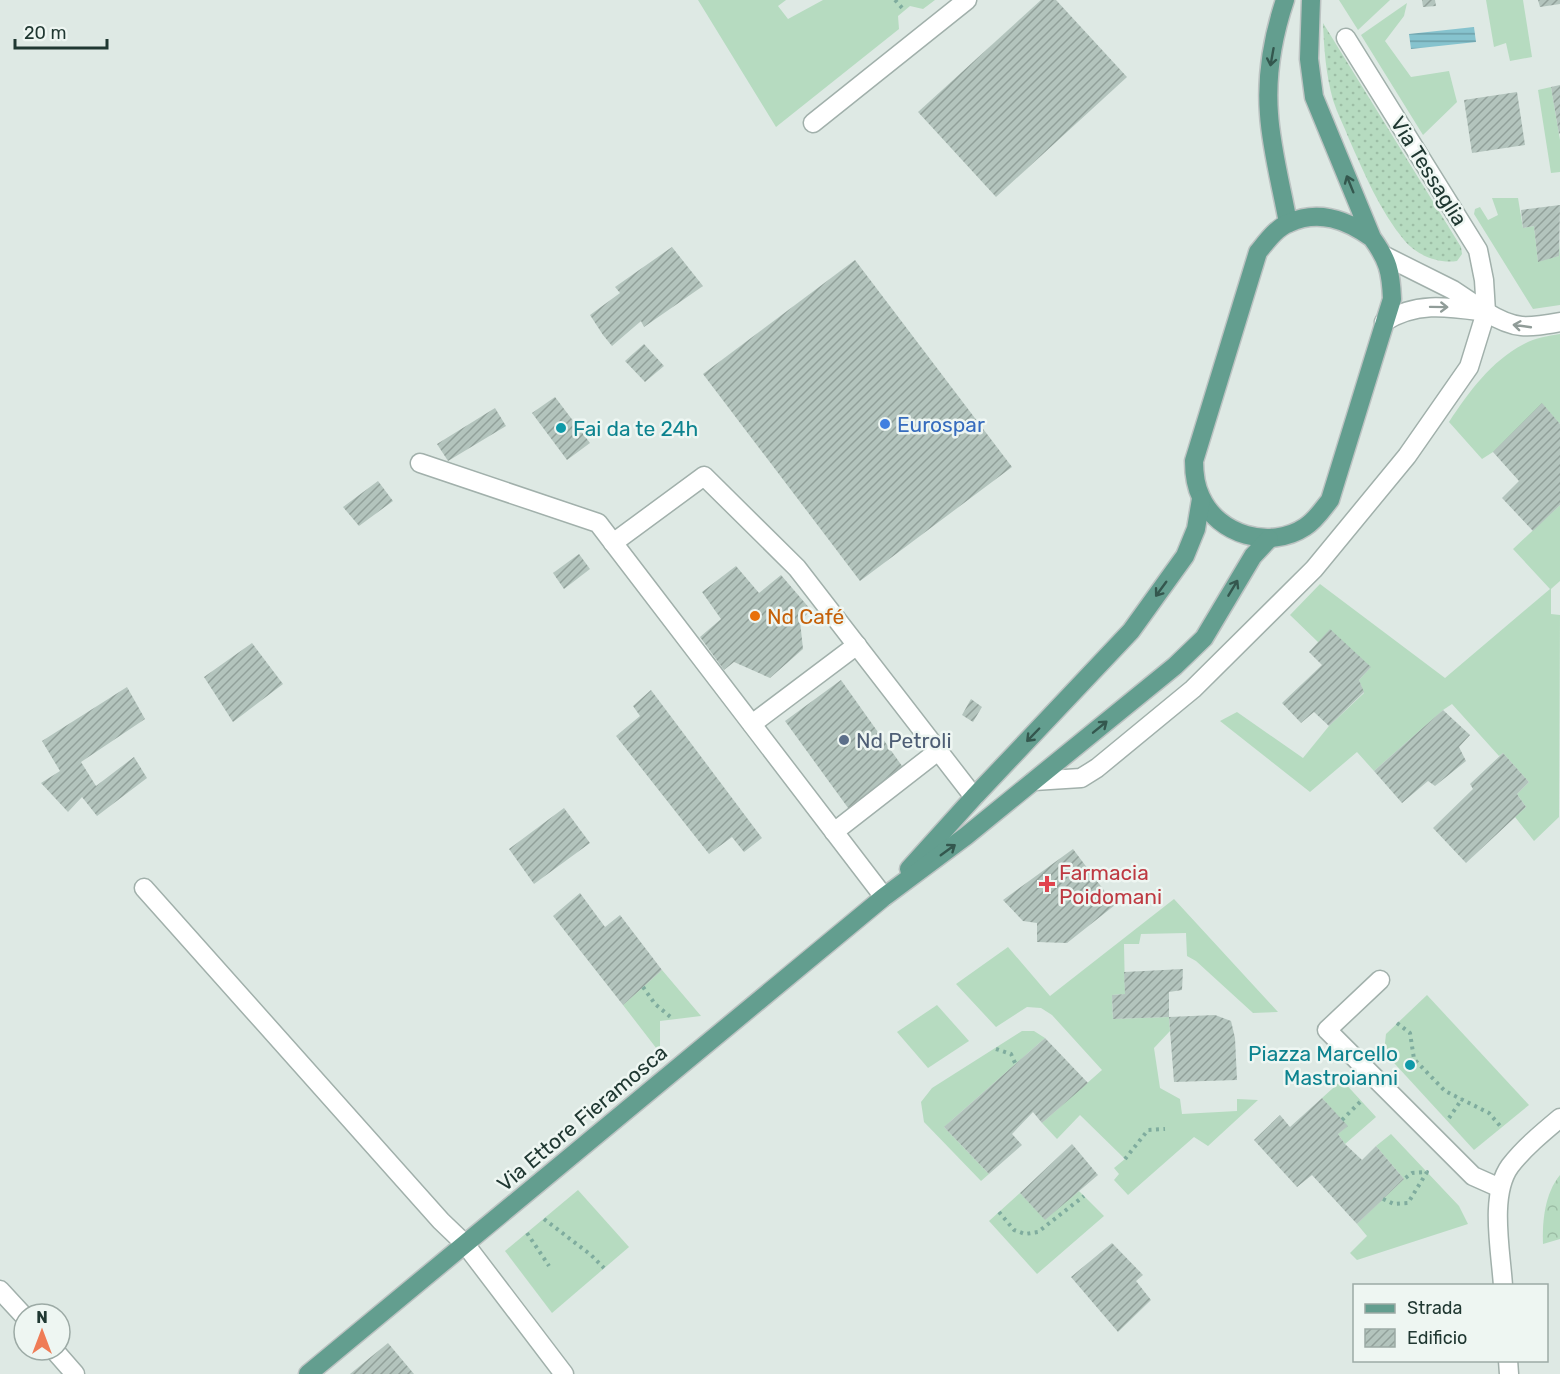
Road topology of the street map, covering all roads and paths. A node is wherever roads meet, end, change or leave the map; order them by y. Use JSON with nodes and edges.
{"nodes":[{"id":1,"x":895,"y":0,"type":"edge"},
{"id":2,"x":968,"y":0,"type":"edge"},
{"id":3,"x":1285,"y":0,"type":"edge"},
{"id":4,"x":1311,"y":0,"type":"edge"},
{"id":5,"x":904,"y":10,"type":"dead end"},
{"id":6,"x":1346,"y":38,"type":"dead end"},
{"id":7,"x":813,"y":123,"type":"dead end"},
{"id":8,"x":1288,"y":223,"type":"junction"},
{"id":9,"x":1372,"y":238,"type":"junction"},
{"id":10,"x":1385,"y":256,"type":"junction"},
{"id":11,"x":1486,"y":312,"type":"junction"},
{"id":12,"x":1384,"y":322,"type":"junction"},
{"id":13,"x":1560,"y":322,"type":"edge"},
{"id":14,"x":420,"y":463,"type":"dead end"},
{"id":15,"x":1201,"y":499,"type":"junction"},
{"id":16,"x":1269,"y":538,"type":"junction"},
{"id":17,"x":613,"y":543,"type":"junction"},
{"id":18,"x":857,"y":645,"type":"junction"},
{"id":19,"x":752,"y":724,"type":"junction"},
{"id":20,"x":938,"y":751,"type":"junction"},
{"id":21,"x":1034,"y":781,"type":"junction"},
{"id":22,"x":974,"y":797,"type":"junction"},
{"id":23,"x":834,"y":832,"type":"junction"},
{"id":24,"x":144,"y":888,"type":"dead end"},
{"id":25,"x":884,"y":897,"type":"junction"},
{"id":26,"x":1380,"y":980,"type":"dead end"},
{"id":27,"x":643,"y":987,"type":"dead end"},
{"id":28,"x":673,"y":1019,"type":"dead end"},
{"id":29,"x":1397,"y":1023,"type":"dead end"},
{"id":30,"x":996,"y":1048,"type":"dead end"},
{"id":31,"x":1016,"y":1065,"type":"dead end"},
{"id":32,"x":1462,"y":1099,"type":"junction"},
{"id":33,"x":1361,"y":1101,"type":"dead end"},
{"id":34,"x":1560,"y":1118,"type":"edge"},
{"id":35,"x":1342,"y":1120,"type":"dead end"},
{"id":36,"x":1447,"y":1120,"type":"dead end"},
{"id":37,"x":1501,"y":1127,"type":"dead end"},
{"id":38,"x":1165,"y":1129,"type":"dead end"},
{"id":39,"x":1125,"y":1159,"type":"dead end"},
{"id":40,"x":1404,"y":1179,"type":"dead end"},
{"id":41,"x":1500,"y":1188,"type":"junction"},
{"id":42,"x":1084,"y":1196,"type":"dead end"},
{"id":43,"x":1383,"y":1199,"type":"dead end"},
{"id":44,"x":999,"y":1212,"type":"dead end"},
{"id":45,"x":544,"y":1219,"type":"dead end"},
{"id":46,"x":527,"y":1233,"type":"dead end"},
{"id":47,"x":465,"y":1244,"type":"junction"},
{"id":48,"x":549,"y":1266,"type":"dead end"},
{"id":49,"x":604,"y":1268,"type":"dead end"},
{"id":50,"x":1503,"y":1284,"type":"edge"},
{"id":51,"x":0,"y":1290,"type":"edge"},
{"id":52,"x":12,"y":1303,"type":"edge"},
{"id":53,"x":64,"y":1362,"type":"edge"},
{"id":54,"x":75,"y":1374,"type":"edge"},
{"id":55,"x":308,"y":1374,"type":"edge"},
{"id":56,"x":564,"y":1374,"type":"edge"}],
"edges":[{"from":1,"to":5,"type":"path"},
{"from":2,"to":7,"type":"street"},
{"from":3,"to":8,"type":"main road","one_way":true},
{"from":9,"to":4,"type":"main road","one_way":true},
{"from":6,"to":11,"type":"street","name":"Via Tessaglia"},
{"from":8,"to":9,"type":"main road"},
{"from":8,"to":15,"type":"main road"},
{"from":9,"to":10,"type":"main road"},
{"from":10,"to":11,"type":"street"},
{"from":10,"to":12,"type":"main road"},
{"from":12,"to":11,"type":"street","one_way":true},
{"from":13,"to":11,"type":"street","one_way":true},
{"from":11,"to":21,"type":"street"},
{"from":12,"to":16,"type":"main road"},
{"from":14,"to":17,"type":"street"},
{"from":15,"to":16,"type":"main road"},
{"from":15,"to":22,"type":"main road","one_way":true},
{"from":21,"to":16,"type":"main road","one_way":true},
{"from":17,"to":18,"type":"street"},
{"from":17,"to":19,"type":"street"},
{"from":18,"to":19,"type":"street"},
{"from":18,"to":20,"type":"street"},
{"from":19,"to":23,"type":"street"},
{"from":20,"to":22,"type":"street"},
{"from":20,"to":23,"type":"street"},
{"from":25,"to":21,"type":"main road","one_way":true},
{"from":22,"to":25,"type":"main road"},
{"from":23,"to":25,"type":"street"},
{"from":24,"to":47,"type":"street"},
{"from":25,"to":47,"type":"main road","name":"Via Ettore Fieramosca"},
{"from":26,"to":41,"type":"street"},
{"from":27,"to":28,"type":"path"},
{"from":29,"to":32,"type":"path"},
{"from":30,"to":31,"type":"path"},
{"from":32,"to":36,"type":"path"},
{"from":32,"to":37,"type":"path"},
{"from":33,"to":35,"type":"path"},
{"from":34,"to":41,"type":"street"},
{"from":38,"to":39,"type":"path"},
{"from":40,"to":43,"type":"path"},
{"from":41,"to":50,"type":"street"},
{"from":42,"to":44,"type":"path"},
{"from":45,"to":49,"type":"path"},
{"from":46,"to":48,"type":"path"},
{"from":47,"to":55,"type":"main road","name":"Via Ettore Fieramosca"},
{"from":47,"to":56,"type":"street"},
{"from":51,"to":52,"type":"street"},
{"from":53,"to":54,"type":"street"}]}
